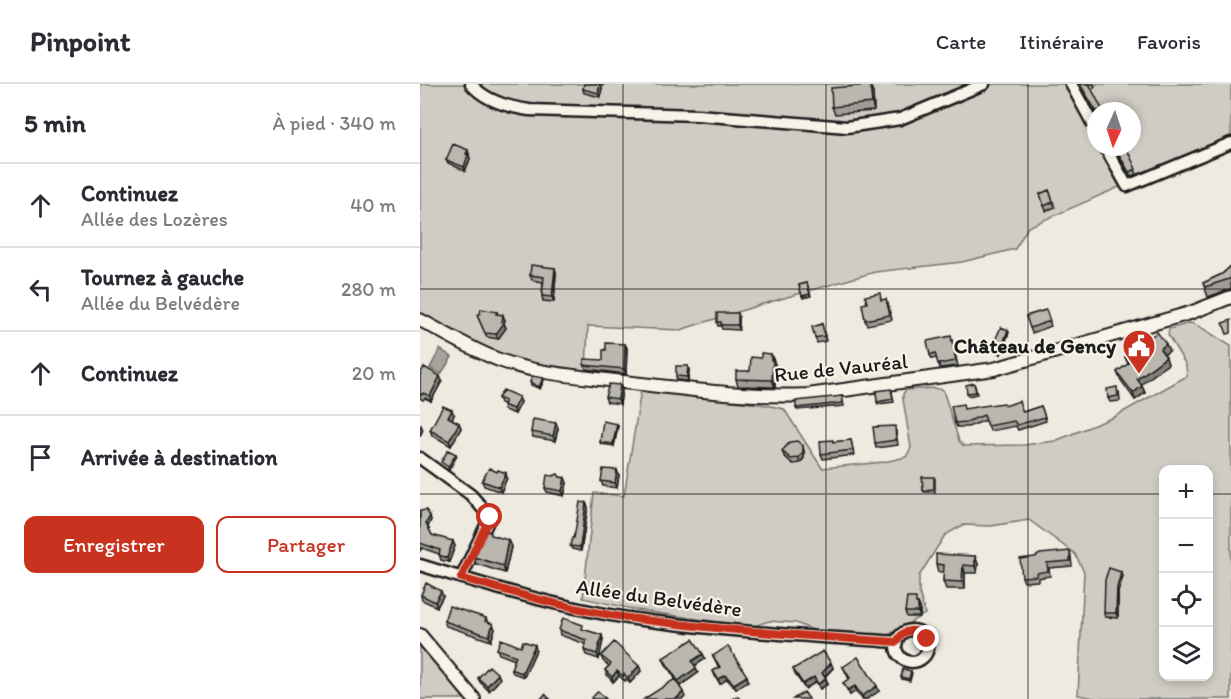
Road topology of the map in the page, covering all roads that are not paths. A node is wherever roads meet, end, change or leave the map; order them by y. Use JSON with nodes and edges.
{"nodes":[{"id":1,"x":471,"y":84,"type":"edge"},
{"id":2,"x":984,"y":84,"type":"edge"},
{"id":3,"x":1071,"y":84,"type":"edge"},
{"id":4,"x":1087,"y":113,"type":"edge"},
{"id":5,"x":1231,"y":143,"type":"edge"},
{"id":6,"x":1110,"y":156,"type":"edge"},
{"id":7,"x":1231,"y":297,"type":"edge"},
{"id":8,"x":420,"y":320,"type":"edge"},
{"id":9,"x":420,"y":458,"type":"edge"},
{"id":10,"x":420,"y":565,"type":"edge"},
{"id":11,"x":461,"y":578,"type":"junction"},
{"id":12,"x":420,"y":635,"type":"edge"},
{"id":13,"x":897,"y":642,"type":"dead end"},
{"id":14,"x":474,"y":699,"type":"edge"}],
"edges":[{"from":1,"to":2,"type":"street"},
{"from":3,"to":4,"type":"street"},
{"from":5,"to":6,"type":"street"},
{"from":7,"to":8,"type":"street","name":"Rue de Vauréal"},
{"from":9,"to":11,"type":"street"},
{"from":10,"to":11,"type":"street","name":"Allée du Belvédère"},
{"from":11,"to":13,"type":"street","name":"Allée du Belvédère"},
{"from":12,"to":14,"type":"street"}]}
